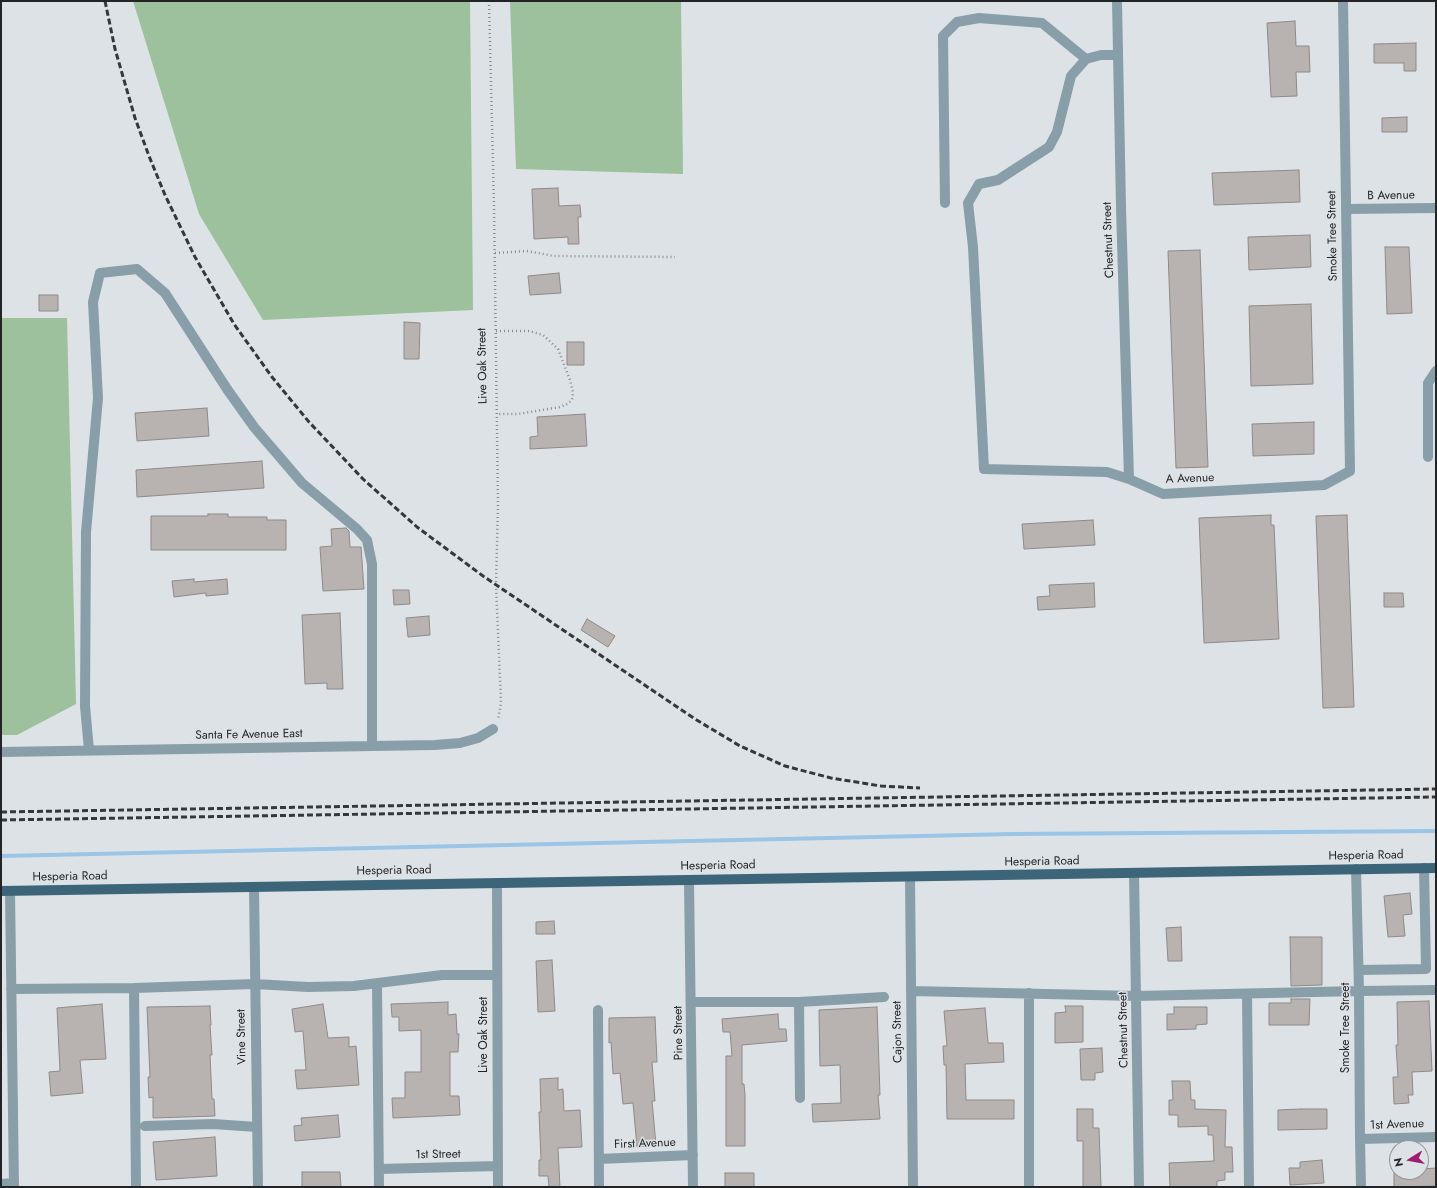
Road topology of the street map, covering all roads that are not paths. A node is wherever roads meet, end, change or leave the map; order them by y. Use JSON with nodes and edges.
{"nodes":[{"id":1,"x":1117,"y":1,"type":"edge"},
{"id":2,"x":1343,"y":1,"type":"edge"},
{"id":3,"x":1118,"y":55,"type":"junction"},
{"id":4,"x":1086,"y":59,"type":"junction"},
{"id":5,"x":945,"y":203,"type":"dead end"},
{"id":6,"x":1436,"y":208,"type":"edge"},
{"id":7,"x":1346,"y":210,"type":"junction"},
{"id":8,"x":1436,"y":371,"type":"edge"},
{"id":9,"x":1428,"y":457,"type":"dead end"},
{"id":10,"x":1350,"y":471,"type":"joint"},
{"id":11,"x":1129,"y":479,"type":"junction"},
{"id":12,"x":493,"y":729,"type":"road end"},
{"id":13,"x":372,"y":746,"type":"junction"},
{"id":14,"x":89,"y":750,"type":"junction"},
{"id":15,"x":1,"y":752,"type":"edge"},
{"id":16,"x":1424,"y":868,"type":"junction"},
{"id":17,"x":1436,"y":868,"type":"edge"},
{"id":18,"x":1356,"y":869,"type":"junction"},
{"id":19,"x":1134,"y":873,"type":"junction"},
{"id":20,"x":910,"y":876,"type":"junction"},
{"id":21,"x":689,"y":880,"type":"junction"},
{"id":22,"x":497,"y":882,"type":"junction"},
{"id":23,"x":254,"y":887,"type":"junction"},
{"id":24,"x":5,"y":891,"type":"edge"},
{"id":25,"x":1359,"y":970,"type":"junction"},
{"id":26,"x":497,"y":975,"type":"junction"},
{"id":27,"x":377,"y":983,"type":"junction"},
{"id":28,"x":255,"y":984,"type":"junction"},
{"id":29,"x":134,"y":988,"type":"junction"},
{"id":30,"x":11,"y":989,"type":"junction"},
{"id":31,"x":1436,"y":990,"type":"edge"},
{"id":32,"x":911,"y":991,"type":"junction"},
{"id":33,"x":1360,"y":991,"type":"junction"},
{"id":34,"x":1029,"y":994,"type":"junction"},
{"id":35,"x":1247,"y":994,"type":"junction"},
{"id":36,"x":1136,"y":996,"type":"junction"},
{"id":37,"x":884,"y":998,"type":"dead end"},
{"id":38,"x":692,"y":1002,"type":"junction"},
{"id":39,"x":799,"y":1002,"type":"junction"},
{"id":40,"x":598,"y":1010,"type":"dead end"},
{"id":41,"x":800,"y":1098,"type":"dead end"},
{"id":42,"x":145,"y":1126,"type":"dead end"},
{"id":43,"x":257,"y":1127,"type":"junction"},
{"id":44,"x":1436,"y":1137,"type":"edge"},
{"id":45,"x":1360,"y":1139,"type":"junction"},
{"id":46,"x":693,"y":1155,"type":"junction"},
{"id":47,"x":599,"y":1159,"type":"junction"},
{"id":48,"x":497,"y":1166,"type":"junction"},
{"id":49,"x":378,"y":1169,"type":"junction"},
{"id":50,"x":1,"y":1184,"type":"edge"},
{"id":51,"x":14,"y":1185,"type":"edge"},
{"id":52,"x":136,"y":1187,"type":"edge"},
{"id":53,"x":258,"y":1187,"type":"edge"},
{"id":54,"x":379,"y":1187,"type":"edge"},
{"id":55,"x":498,"y":1187,"type":"edge"},
{"id":56,"x":599,"y":1187,"type":"edge"},
{"id":57,"x":694,"y":1187,"type":"edge"},
{"id":58,"x":913,"y":1187,"type":"edge"},
{"id":59,"x":1029,"y":1187,"type":"edge"},
{"id":60,"x":1139,"y":1187,"type":"edge"},
{"id":61,"x":1249,"y":1187,"type":"edge"},
{"id":62,"x":1361,"y":1187,"type":"edge"}],
"edges":[{"from":1,"to":3,"type":"street","name":"Chestnut Street"},
{"from":2,"to":7,"type":"street","name":"Smoke Tree Street"},
{"from":3,"to":4,"type":"street"},
{"from":3,"to":11,"type":"street","name":"Chestnut Street"},
{"from":4,"to":5,"type":"street"},
{"from":4,"to":11,"type":"street","name":"A Avenue"},
{"from":6,"to":7,"type":"street","name":"B Avenue"},
{"from":7,"to":10,"type":"street","name":"Smoke Tree Street"},
{"from":8,"to":9,"type":"street"},
{"from":10,"to":11,"type":"street","name":"A Avenue"},
{"from":12,"to":13,"type":"street","name":"Santa Fe Avenue East"},
{"from":13,"to":14,"type":"street","name":"Santa Fe Avenue East"},
{"from":13,"to":14,"type":"street"},
{"from":14,"to":15,"type":"street","name":"Santa Fe Avenue East"},
{"from":16,"to":17,"type":"main road","name":"Hesperia Road"},
{"from":16,"to":18,"type":"main road","name":"Hesperia Road"},
{"from":16,"to":25,"type":"street"},
{"from":18,"to":19,"type":"main road","name":"Hesperia Road"},
{"from":18,"to":25,"type":"street","name":"Smoke Tree Street"},
{"from":19,"to":20,"type":"main road","name":"Hesperia Road"},
{"from":19,"to":36,"type":"street","name":"Chestnut Street"},
{"from":20,"to":21,"type":"main road","name":"Hesperia Road"},
{"from":20,"to":32,"type":"street","name":"Cajon Street"},
{"from":21,"to":22,"type":"main road","name":"Hesperia Road"},
{"from":21,"to":38,"type":"street","name":"Pine Street"},
{"from":22,"to":23,"type":"main road","name":"Hesperia Road"},
{"from":22,"to":26,"type":"street","name":"Live Oak Street"},
{"from":23,"to":24,"type":"main road","name":"Hesperia Road"},
{"from":23,"to":28,"type":"street","name":"Vine Street"},
{"from":24,"to":30,"type":"street"},
{"from":25,"to":33,"type":"street","name":"Smoke Tree Street"},
{"from":26,"to":27,"type":"street"},
{"from":26,"to":48,"type":"street","name":"Live Oak Street"},
{"from":27,"to":28,"type":"street"},
{"from":27,"to":49,"type":"street"},
{"from":28,"to":29,"type":"street"},
{"from":28,"to":43,"type":"street","name":"Vine Street"},
{"from":29,"to":30,"type":"street"},
{"from":29,"to":52,"type":"street"},
{"from":30,"to":51,"type":"street"},
{"from":31,"to":33,"type":"street"},
{"from":32,"to":34,"type":"street"},
{"from":32,"to":58,"type":"street","name":"Cajon Street"},
{"from":33,"to":35,"type":"street"},
{"from":33,"to":45,"type":"street","name":"Smoke Tree Street"},
{"from":34,"to":36,"type":"street"},
{"from":34,"to":59,"type":"street"},
{"from":35,"to":36,"type":"street"},
{"from":35,"to":61,"type":"street"},
{"from":36,"to":60,"type":"street","name":"Chestnut Street"},
{"from":37,"to":39,"type":"street"},
{"from":38,"to":39,"type":"street"},
{"from":38,"to":46,"type":"street","name":"Pine Street"},
{"from":39,"to":41,"type":"street"},
{"from":40,"to":47,"type":"street"},
{"from":42,"to":43,"type":"street"},
{"from":43,"to":53,"type":"street","name":"Vine Street"},
{"from":44,"to":45,"type":"street","name":"1st Avenue"},
{"from":45,"to":62,"type":"street","name":"Smoke Tree Street"},
{"from":46,"to":47,"type":"street","name":"First Avenue"},
{"from":46,"to":57,"type":"street","name":"Pine Street"},
{"from":47,"to":56,"type":"street"},
{"from":48,"to":49,"type":"street","name":"1st Street"},
{"from":48,"to":55,"type":"street","name":"Live Oak Street"},
{"from":49,"to":54,"type":"street"},
{"from":50,"to":51,"type":"street"}]}
